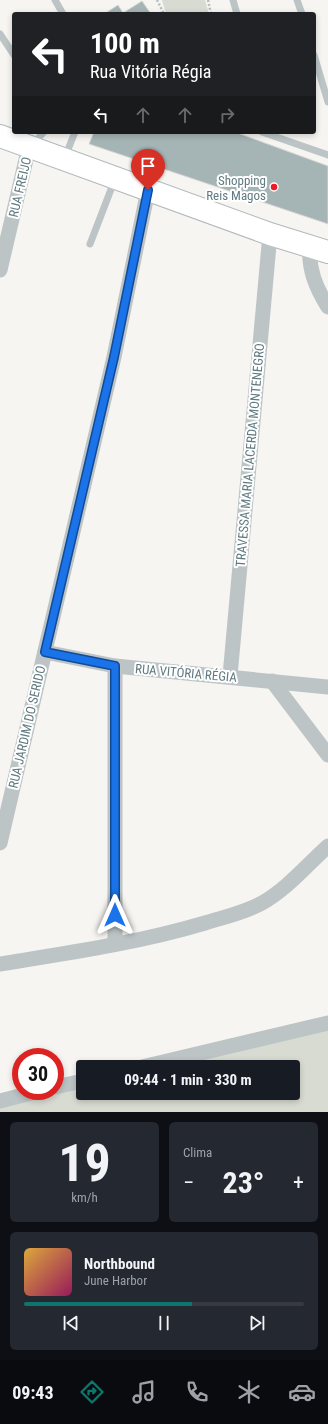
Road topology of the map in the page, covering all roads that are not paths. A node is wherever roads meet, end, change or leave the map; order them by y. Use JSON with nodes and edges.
{"nodes":[{"id":1,"x":55,"y":0,"type":"edge"},
{"id":2,"x":233,"y":0,"type":"edge"},
{"id":3,"x":297,"y":0,"type":"edge"},
{"id":4,"x":62,"y":12,"type":"edge"},
{"id":5,"x":236,"y":12,"type":"edge"},
{"id":6,"x":301,"y":12,"type":"edge"},
{"id":7,"x":0,"y":34,"type":"edge"},
{"id":8,"x":12,"y":52,"type":"edge"},
{"id":9,"x":316,"y":62,"type":"edge"},
{"id":10,"x":328,"y":102,"type":"edge"},
{"id":11,"x":42,"y":134,"type":"edge"},
{"id":12,"x":74,"y":134,"type":"edge"},
{"id":13,"x":272,"y":134,"type":"edge"},
{"id":14,"x":0,"y":136,"type":"edge"},
{"id":15,"x":29,"y":147,"type":"junction"},
{"id":16,"x":328,"y":155,"type":"edge"},
{"id":17,"x":64,"y":159,"type":"junction"},
{"id":18,"x":116,"y":178,"type":"junction"},
{"id":19,"x":148,"y":190,"type":"junction"},
{"id":20,"x":270,"y":234,"type":"junction"},
{"id":21,"x":90,"y":244,"type":"dead end"},
{"id":22,"x":319,"y":249,"type":"edge"},
{"id":23,"x":0,"y":270,"type":"edge"},
{"id":24,"x":328,"y":307,"type":"edge"},
{"id":25,"x":45,"y":652,"type":"junction"},
{"id":26,"x":115,"y":666,"type":"junction"},
{"id":27,"x":230,"y":676,"type":"junction"},
{"id":28,"x":272,"y":681,"type":"junction"},
{"id":29,"x":328,"y":687,"type":"edge"},
{"id":30,"x":328,"y":755,"type":"edge"},
{"id":31,"x":0,"y":843,"type":"edge"},
{"id":32,"x":328,"y":846,"type":"edge"},
{"id":33,"x":115,"y":944,"type":"junction"},
{"id":34,"x":0,"y":964,"type":"edge"},
{"id":35,"x":328,"y":1023,"type":"edge"},
{"id":36,"x":172,"y":1060,"type":"edge"},
{"id":37,"x":76,"y":1082,"type":"edge"},
{"id":38,"x":64,"y":1085,"type":"edge"},
{"id":39,"x":12,"y":1098,"type":"edge"},
{"id":40,"x":0,"y":1101,"type":"edge"}],
"edges":[{"from":1,"to":4,"type":"lane"},
{"from":2,"to":5,"type":"lane"},
{"from":3,"to":6,"type":"lane"},
{"from":7,"to":8,"type":"lane"},
{"from":9,"to":10,"type":"lane"},
{"from":11,"to":15,"type":"lane","name":"RUA FREIJO"},
{"from":12,"to":17,"type":"lane"},
{"from":13,"to":16,"type":"lane"},
{"from":14,"to":15,"type":"main road"},
{"from":15,"to":17,"type":"main road"},
{"from":15,"to":23,"type":"street","name":"RUA FREIJO"},
{"from":17,"to":18,"type":"main road"},
{"from":18,"to":19,"type":"main road"},
{"from":18,"to":21,"type":"lane"},
{"from":19,"to":20,"type":"main road"},
{"from":19,"to":25,"type":"street","name":"RUA JARDIM DO SERIDO"},
{"from":20,"to":22,"type":"main road"},
{"from":20,"to":27,"type":"street","name":"TRAVESSA MARIA LACERDA MONTENEGRO"},
{"from":22,"to":24,"type":"street"},
{"from":25,"to":26,"type":"street","name":"RUA VITÓRIA RÉGIA"},
{"from":25,"to":31,"type":"street","name":"RUA JARDIM DO SERIDO"},
{"from":26,"to":27,"type":"street","name":"RUA VITÓRIA RÉGIA"},
{"from":26,"to":33,"type":"street"},
{"from":27,"to":28,"type":"street","name":"RUA VITÓRIA RÉGIA"},
{"from":28,"to":29,"type":"street","name":"RUA VITÓRIA RÉGIA"},
{"from":28,"to":30,"type":"street"},
{"from":32,"to":33,"type":"street"},
{"from":33,"to":34,"type":"street"},
{"from":35,"to":36,"type":"street"},
{"from":37,"to":38,"type":"street"},
{"from":39,"to":40,"type":"street"}]}
